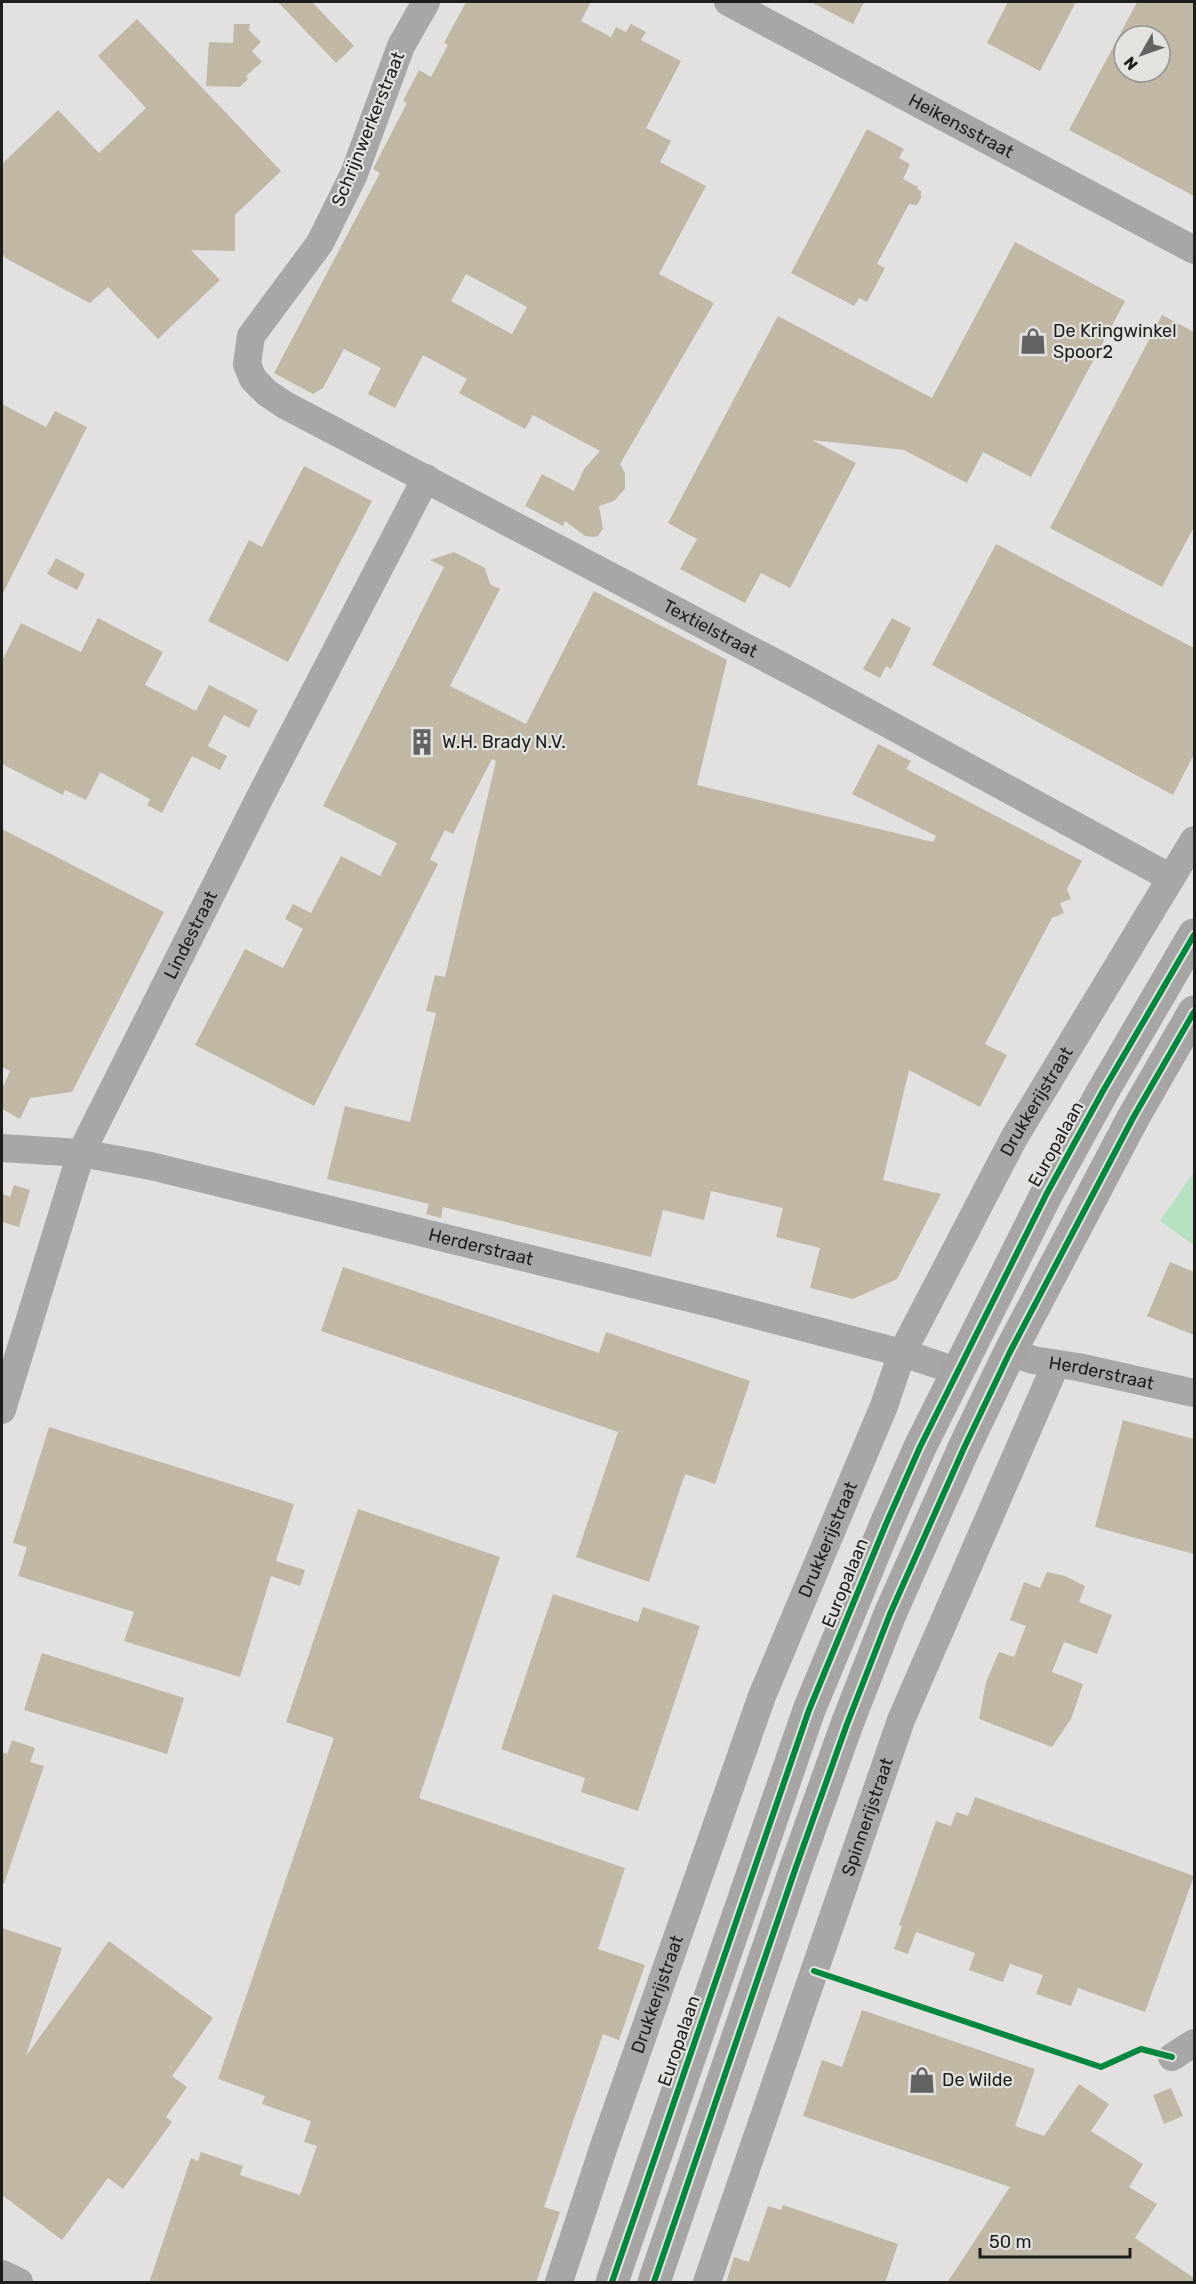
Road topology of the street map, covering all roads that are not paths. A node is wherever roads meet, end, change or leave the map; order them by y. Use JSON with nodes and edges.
{"nodes":[{"id":1,"x":426,"y":2,"type":"edge"},
{"id":2,"x":728,"y":2,"type":"edge"},
{"id":3,"x":1194,"y":250,"type":"edge"},
{"id":4,"x":253,"y":379,"type":"joint"},
{"id":5,"x":426,"y":478,"type":"junction"},
{"id":6,"x":1194,"y":840,"type":"edge"},
{"id":7,"x":1172,"y":878,"type":"junction"},
{"id":8,"x":1194,"y":935,"type":"edge"},
{"id":9,"x":1194,"y":1012,"type":"edge"},
{"id":10,"x":2,"y":1148,"type":"edge"},
{"id":11,"x":81,"y":1153,"type":"junction"},
{"id":12,"x":1010,"y":1352,"type":"junction"},
{"id":13,"x":902,"y":1353,"type":"junction"},
{"id":14,"x":1056,"y":1364,"type":"junction"},
{"id":15,"x":957,"y":1371,"type":"junction"},
{"id":16,"x":1194,"y":1393,"type":"edge"},
{"id":17,"x":2,"y":1410,"type":"edge"},
{"id":18,"x":2,"y":2274,"type":"edge"},
{"id":19,"x":19,"y":2283,"type":"edge"},
{"id":20,"x":559,"y":2283,"type":"edge"},
{"id":21,"x":612,"y":2283,"type":"edge"},
{"id":22,"x":654,"y":2283,"type":"edge"},
{"id":23,"x":707,"y":2283,"type":"edge"}],
"edges":[{"from":1,"to":4,"type":"street","name":"Schrijnwerkerstraat"},
{"from":2,"to":3,"type":"street","name":"Heikensstraat"},
{"from":4,"to":5,"type":"street","name":"Textielstraat"},
{"from":5,"to":7,"type":"street","name":"Textielstraat"},
{"from":5,"to":11,"type":"street","name":"Lindestraat"},
{"from":6,"to":7,"type":"street","name":"Drukkerijstraat"},
{"from":7,"to":13,"type":"street","name":"Drukkerijstraat"},
{"from":8,"to":15,"type":"highway","name":"Europalaan"},
{"from":9,"to":12,"type":"highway"},
{"from":10,"to":11,"type":"street","name":"Herderstraat"},
{"from":11,"to":13,"type":"street","name":"Herderstraat"},
{"from":11,"to":17,"type":"street","name":"Lindestraat"},
{"from":12,"to":14,"type":"street","name":"Herderstraat"},
{"from":12,"to":22,"type":"highway"},
{"from":13,"to":15,"type":"street","name":"Herderstraat"},
{"from":13,"to":20,"type":"street","name":"Drukkerijstraat"},
{"from":14,"to":16,"type":"street","name":"Herderstraat"},
{"from":14,"to":23,"type":"street","name":"Spinnerijstraat"},
{"from":15,"to":21,"type":"highway","name":"Europalaan"},
{"from":18,"to":19,"type":"street"}]}
